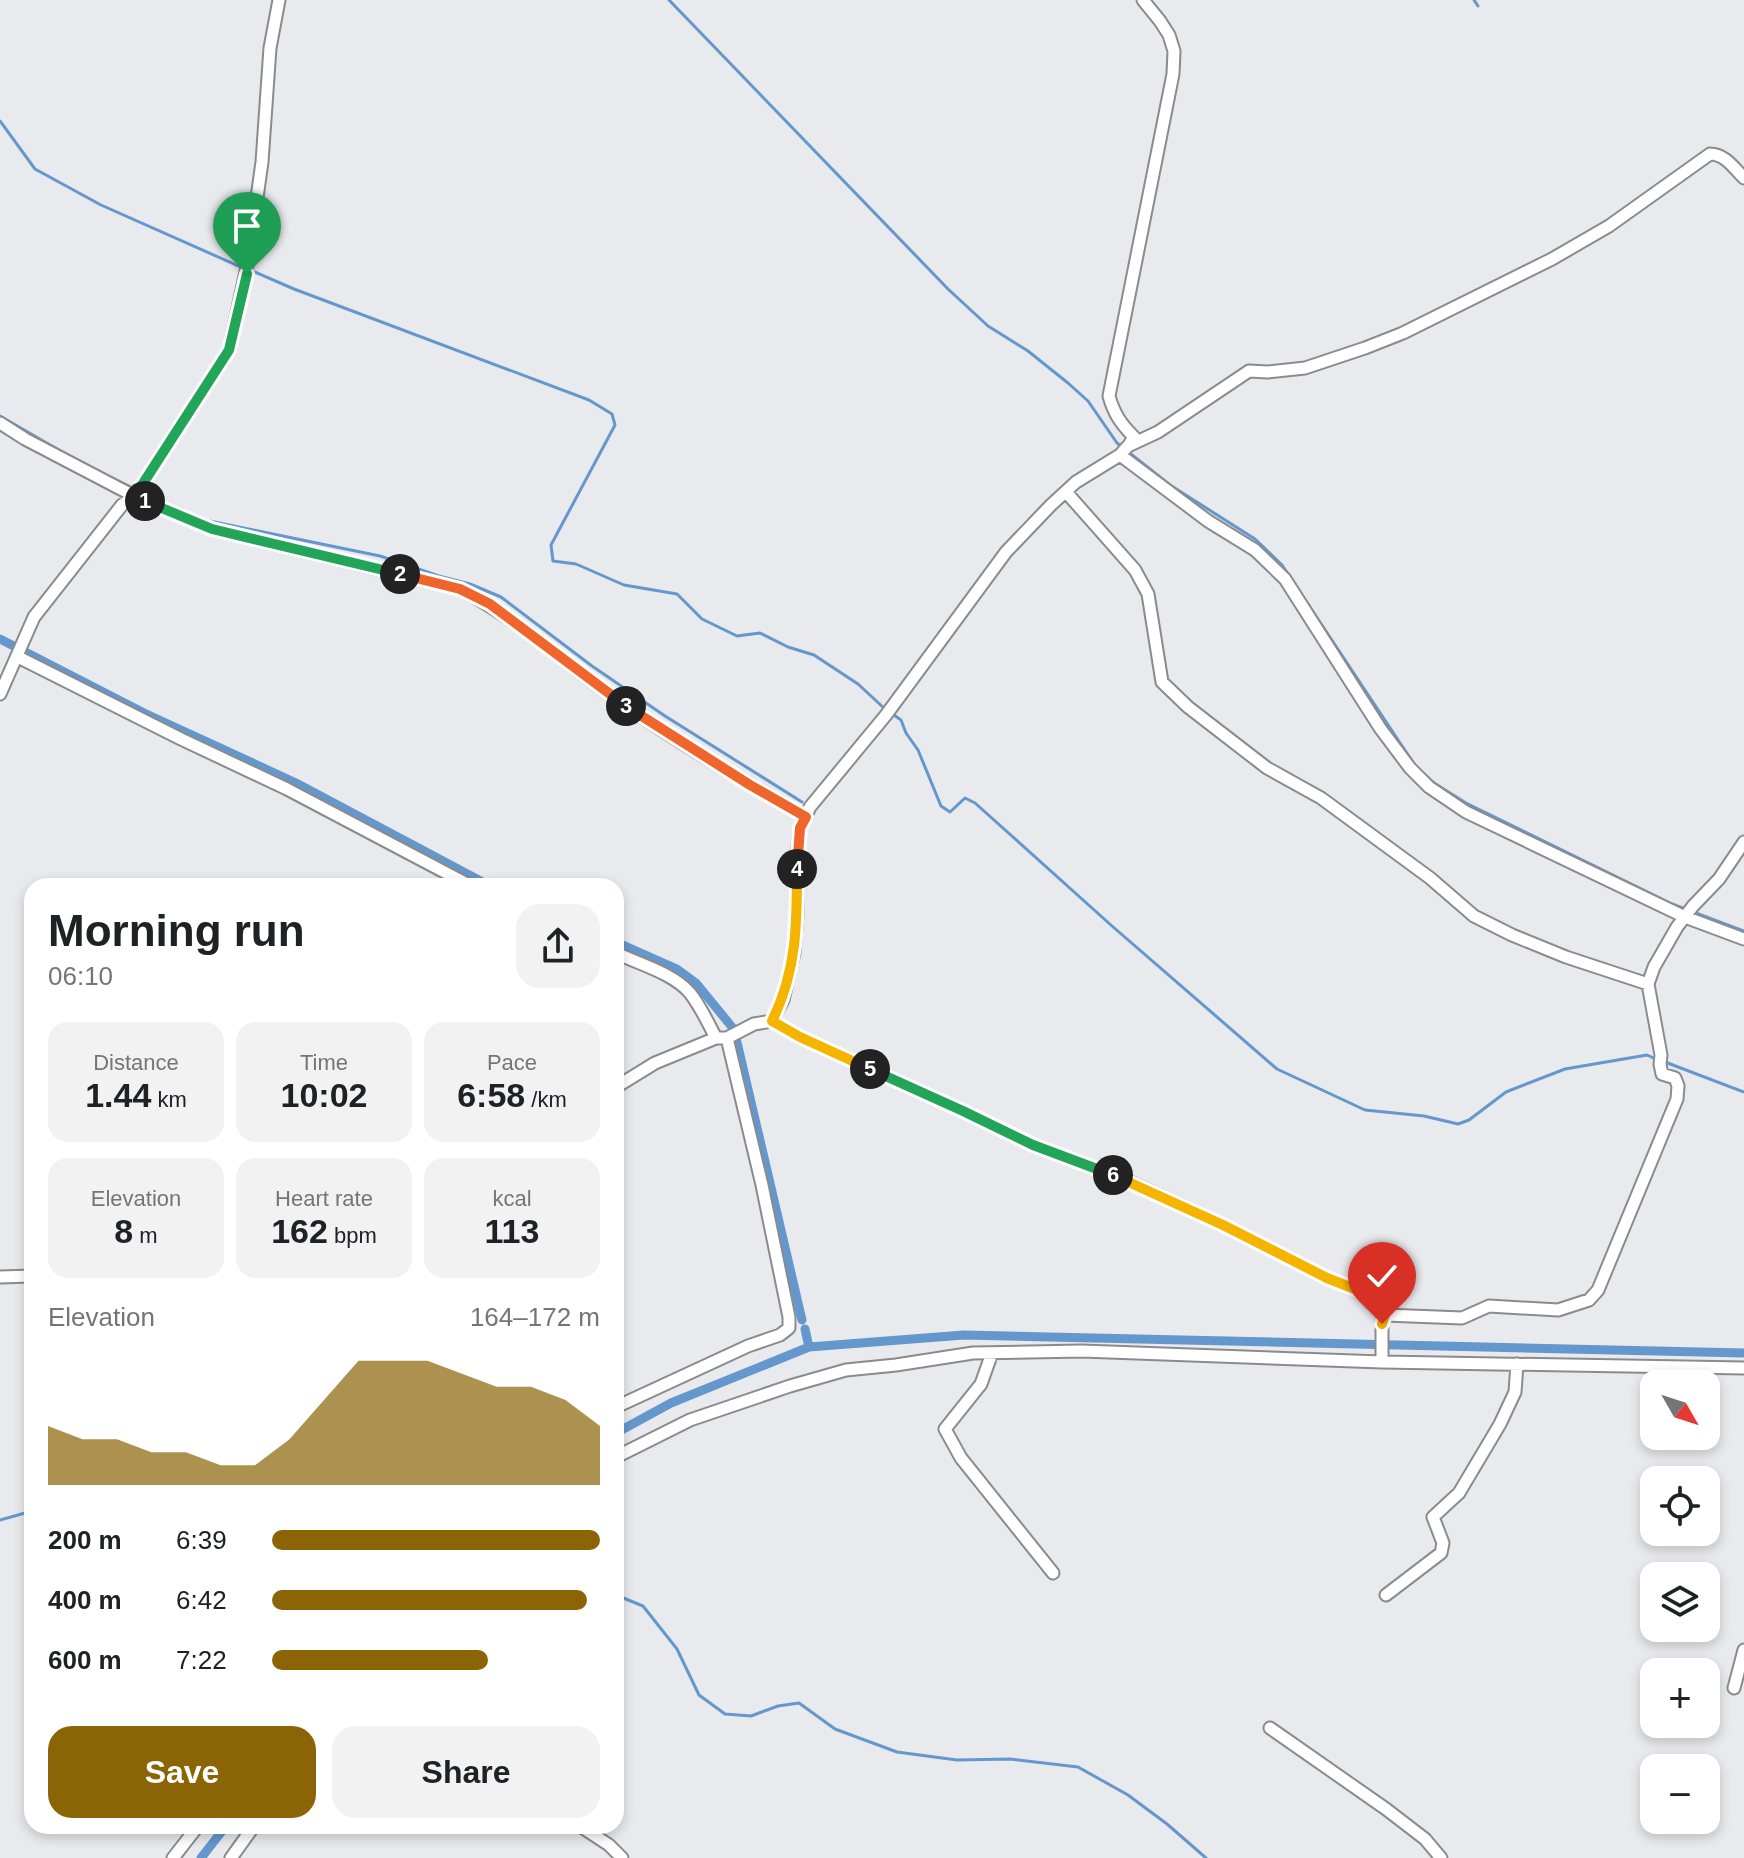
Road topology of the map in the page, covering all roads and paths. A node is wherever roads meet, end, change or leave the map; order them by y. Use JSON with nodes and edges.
{"nodes":[{"id":1,"x":279,"y":0,"type":"edge"},
{"id":2,"x":1143,"y":0,"type":"edge"},
{"id":3,"x":1744,"y":178,"type":"edge"},
{"id":4,"x":0,"y":423,"type":"edge"},
{"id":5,"x":1124,"y":450,"type":"junction"},
{"id":6,"x":137,"y":491,"type":"junction"},
{"id":7,"x":1066,"y":492,"type":"junction"},
{"id":8,"x":20,"y":652,"type":"junction"},
{"id":9,"x":0,"y":694,"type":"edge"},
{"id":10,"x":806,"y":817,"type":"junction"},
{"id":11,"x":1744,"y":842,"type":"edge"},
{"id":12,"x":456,"y":878,"type":"edge"},
{"id":13,"x":1688,"y":912,"type":"junction"},
{"id":14,"x":1744,"y":939,"type":"edge"},
{"id":15,"x":624,"y":957,"type":"edge"},
{"id":16,"x":1648,"y":984,"type":"junction"},
{"id":17,"x":772,"y":1021,"type":"junction"},
{"id":18,"x":722,"y":1038,"type":"junction"},
{"id":19,"x":624,"y":1082,"type":"edge"},
{"id":20,"x":24,"y":1276,"type":"edge"},
{"id":21,"x":0,"y":1277,"type":"edge"},
{"id":22,"x":1384,"y":1320,"type":"junction"},
{"id":23,"x":992,"y":1353,"type":"junction"},
{"id":24,"x":1382,"y":1362,"type":"junction"},
{"id":25,"x":1517,"y":1364,"type":"junction"},
{"id":26,"x":1744,"y":1368,"type":"edge"},
{"id":27,"x":624,"y":1402,"type":"edge"},
{"id":28,"x":624,"y":1453,"type":"edge"},
{"id":29,"x":1053,"y":1573,"type":"dead end"},
{"id":30,"x":1386,"y":1595,"type":"dead end"},
{"id":31,"x":1744,"y":1650,"type":"edge"},
{"id":32,"x":1734,"y":1688,"type":"dead end"},
{"id":33,"x":1270,"y":1728,"type":"dead end"},
{"id":34,"x":192,"y":1834,"type":"edge"},
{"id":35,"x":248,"y":1834,"type":"edge"},
{"id":36,"x":592,"y":1834,"type":"edge"},
{"id":37,"x":173,"y":1858,"type":"edge"},
{"id":38,"x":231,"y":1858,"type":"edge"},
{"id":39,"x":622,"y":1858,"type":"edge"},
{"id":40,"x":1441,"y":1858,"type":"edge"}],
"edges":[{"from":1,"to":6,"type":"street"},
{"from":2,"to":5,"type":"street"},
{"from":3,"to":5,"type":"street"},
{"from":4,"to":6,"type":"street"},
{"from":5,"to":7,"type":"street"},
{"from":5,"to":13,"type":"street"},
{"from":6,"to":8,"type":"street"},
{"from":6,"to":10,"type":"street"},
{"from":7,"to":10,"type":"street"},
{"from":7,"to":16,"type":"street"},
{"from":8,"to":9,"type":"street"},
{"from":8,"to":12,"type":"street"},
{"from":10,"to":17,"type":"street"},
{"from":11,"to":13,"type":"street"},
{"from":13,"to":14,"type":"street"},
{"from":13,"to":16,"type":"street"},
{"from":15,"to":18,"type":"street"},
{"from":16,"to":22,"type":"street"},
{"from":17,"to":18,"type":"street"},
{"from":17,"to":22,"type":"street"},
{"from":18,"to":19,"type":"street"},
{"from":18,"to":27,"type":"street"},
{"from":20,"to":21,"type":"street"},
{"from":22,"to":24,"type":"street"},
{"from":23,"to":24,"type":"street"},
{"from":23,"to":28,"type":"street"},
{"from":23,"to":29,"type":"street"},
{"from":24,"to":25,"type":"street"},
{"from":25,"to":26,"type":"street"},
{"from":25,"to":30,"type":"street"},
{"from":31,"to":32,"type":"street"},
{"from":33,"to":40,"type":"street"},
{"from":34,"to":37,"type":"street"},
{"from":35,"to":38,"type":"street"},
{"from":36,"to":39,"type":"street"}]}
